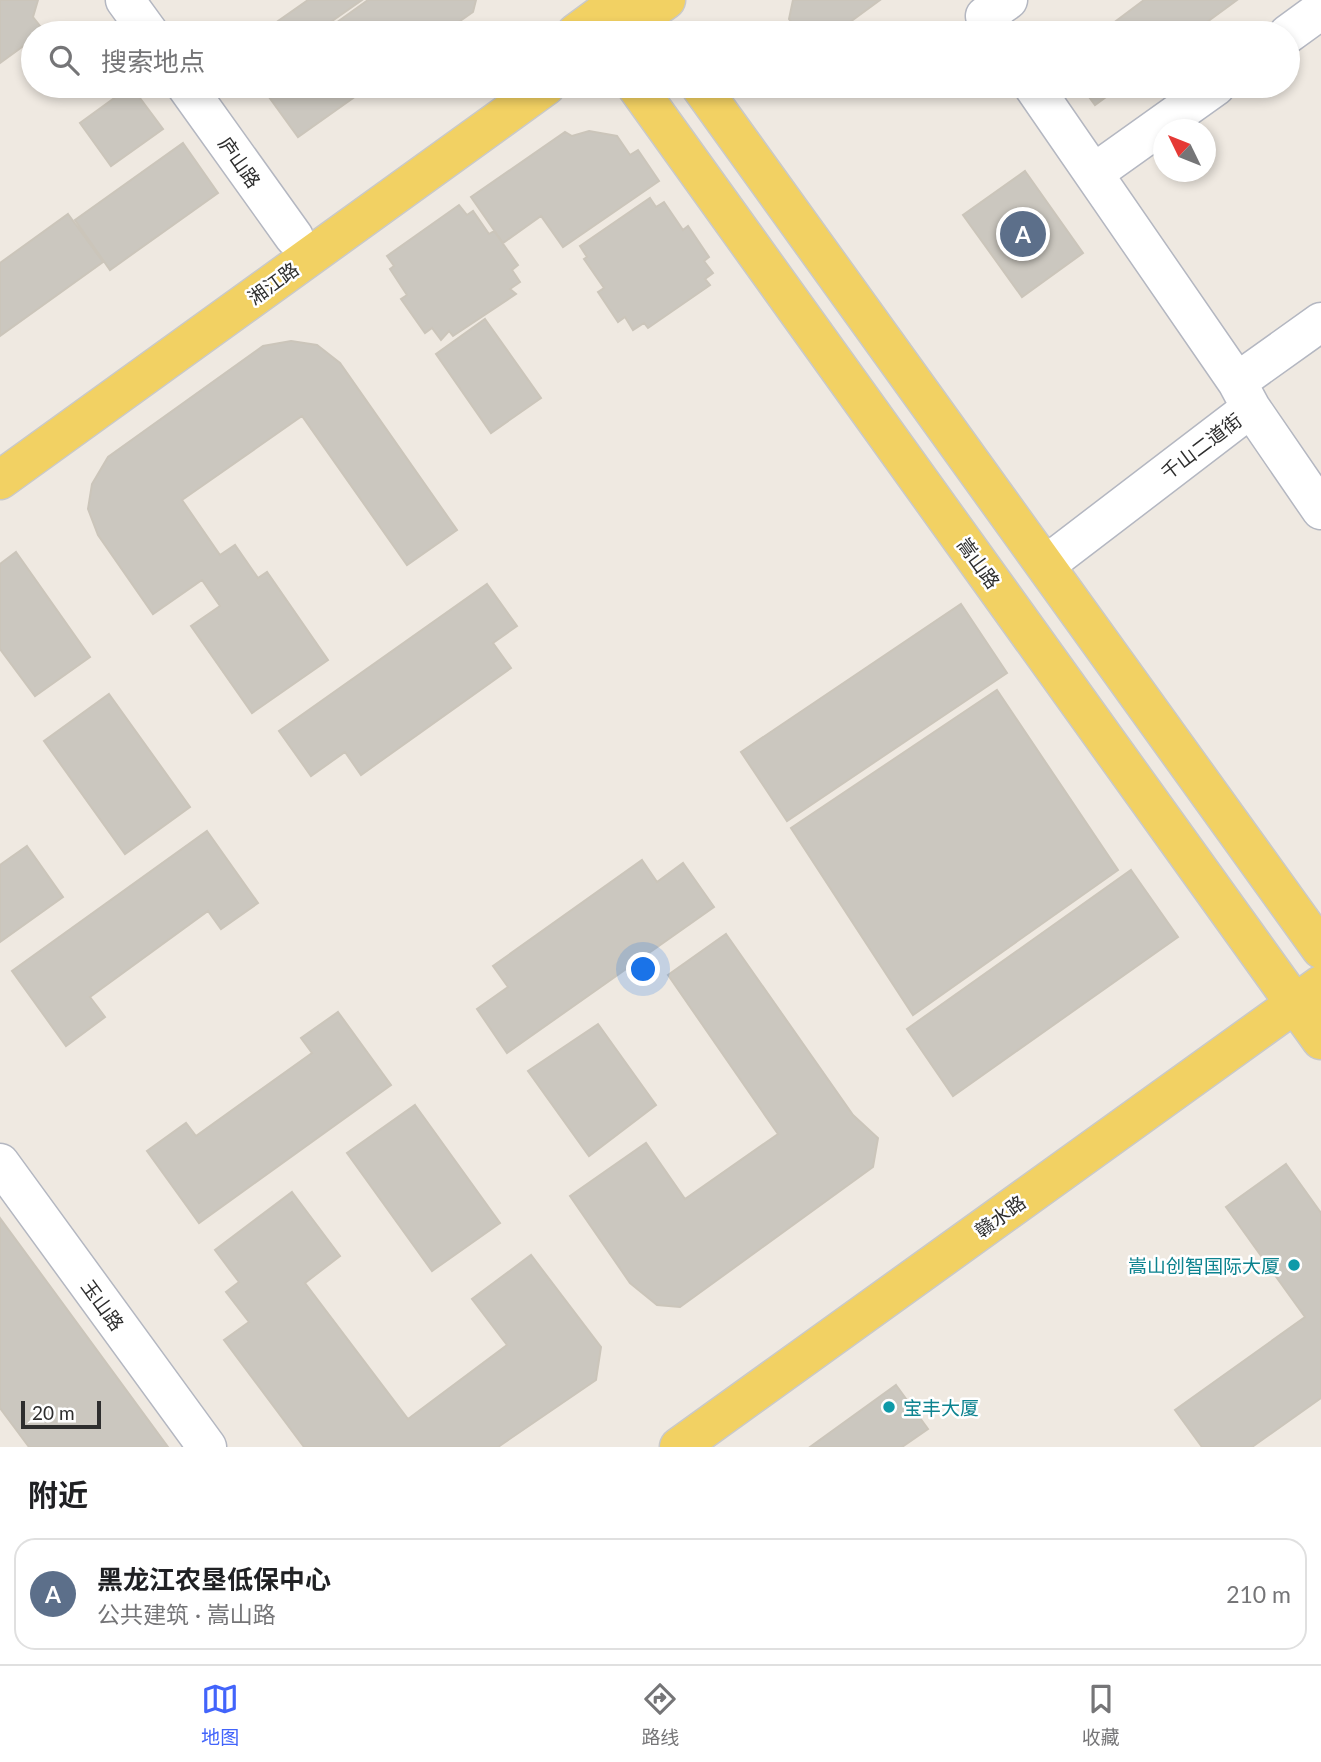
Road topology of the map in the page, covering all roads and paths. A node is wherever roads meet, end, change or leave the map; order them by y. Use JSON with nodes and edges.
{"nodes":[{"id":1,"x":125,"y":0,"type":"edge"},
{"id":2,"x":1008,"y":0,"type":"edge"},
{"id":3,"x":1321,"y":10,"type":"edge"},
{"id":4,"x":140,"y":21,"type":"edge"},
{"id":5,"x":989,"y":21,"type":"edge"},
{"id":6,"x":1300,"y":25,"type":"edge"},
{"id":7,"x":195,"y":98,"type":"edge"},
{"id":8,"x":487,"y":98,"type":"edge"},
{"id":9,"x":529,"y":98,"type":"edge"},
{"id":10,"x":645,"y":98,"type":"edge"},
{"id":11,"x":709,"y":98,"type":"edge"},
{"id":12,"x":1041,"y":98,"type":"edge"},
{"id":13,"x":1199,"y":98,"type":"edge"},
{"id":14,"x":1094,"y":173,"type":"junction"},
{"id":15,"x":294,"y":237,"type":"junction"},
{"id":16,"x":1321,"y":323,"type":"edge"},
{"id":17,"x":1244,"y":395,"type":"junction"},
{"id":18,"x":0,"y":447,"type":"edge"},
{"id":19,"x":0,"y":480,"type":"edge"},
{"id":20,"x":1321,"y":510,"type":"edge"},
{"id":21,"x":1047,"y":564,"type":"junction"},
{"id":22,"x":1321,"y":949,"type":"edge"},
{"id":23,"x":1313,"y":1012,"type":"edge"},
{"id":24,"x":0,"y":1163,"type":"edge"},
{"id":25,"x":703,"y":1443,"type":"edge"},
{"id":26,"x":207,"y":1447,"type":"edge"}],
"edges":[{"from":1,"to":4,"type":"street"},
{"from":2,"to":5,"type":"street"},
{"from":3,"to":6,"type":"street"},
{"from":7,"to":15,"type":"street","name":"庐山路"},
{"from":8,"to":15,"type":"main road","name":"湘江路"},
{"from":9,"to":19,"type":"main road","name":"湘江路"},
{"from":10,"to":23,"type":"main road","name":"嵩山路"},
{"from":11,"to":21,"type":"main road"},
{"from":12,"to":14,"type":"street"},
{"from":13,"to":14,"type":"street"},
{"from":14,"to":17,"type":"street"},
{"from":15,"to":18,"type":"main road","name":"湘江路"},
{"from":16,"to":17,"type":"street","name":"千山二道街"},
{"from":17,"to":20,"type":"street"},
{"from":17,"to":21,"type":"street","name":"千山二道街"},
{"from":21,"to":22,"type":"main road"},
{"from":23,"to":25,"type":"main road","name":"赣水路"},
{"from":24,"to":26,"type":"street","name":"玉山路"}]}
